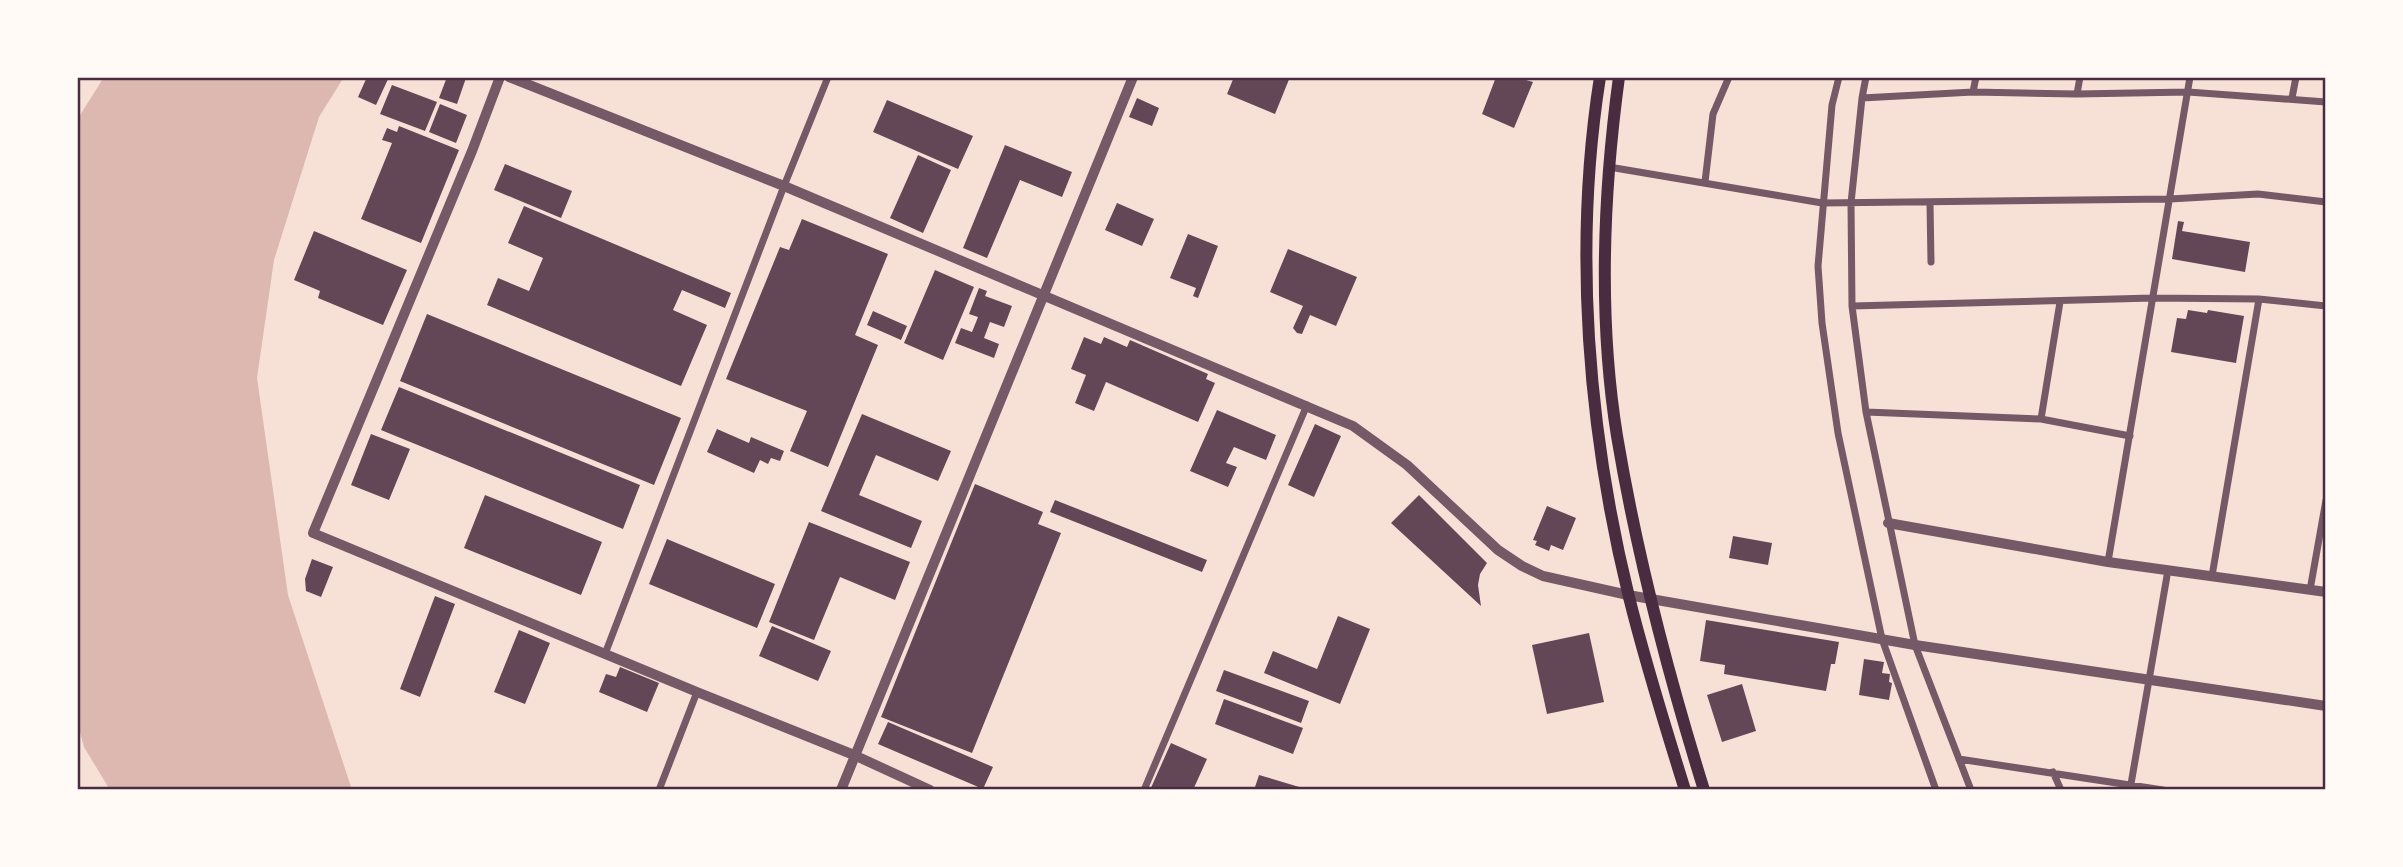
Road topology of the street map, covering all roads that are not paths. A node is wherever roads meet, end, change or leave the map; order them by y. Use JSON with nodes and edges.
{"nodes":[{"id":1,"x":500,"y":77,"type":"edge"},
{"id":2,"x":509,"y":77,"type":"edge"},
{"id":3,"x":828,"y":77,"type":"edge"},
{"id":4,"x":1133,"y":77,"type":"edge"},
{"id":5,"x":1600,"y":77,"type":"edge"},
{"id":6,"x":1619,"y":77,"type":"edge"},
{"id":7,"x":1729,"y":77,"type":"edge"},
{"id":8,"x":1839,"y":77,"type":"edge"},
{"id":9,"x":1866,"y":77,"type":"edge"},
{"id":10,"x":1976,"y":77,"type":"edge"},
{"id":11,"x":2080,"y":77,"type":"edge"},
{"id":12,"x":2190,"y":77,"type":"edge"},
{"id":13,"x":2295,"y":77,"type":"edge"},
{"id":14,"x":1973,"y":92,"type":"junction"},
{"id":15,"x":2188,"y":92,"type":"junction"},
{"id":16,"x":2077,"y":94,"type":"junction"},
{"id":17,"x":1861,"y":98,"type":"junction"},
{"id":18,"x":2292,"y":98,"type":"junction"},
{"id":19,"x":2326,"y":102,"type":"edge"},
{"id":20,"x":1609,"y":167,"type":"junction"},
{"id":21,"x":1705,"y":182,"type":"junction"},
{"id":22,"x":784,"y":186,"type":"junction"},
{"id":23,"x":2170,"y":199,"type":"junction"},
{"id":24,"x":2326,"y":202,"type":"edge"},
{"id":25,"x":1822,"y":203,"type":"junction"},
{"id":26,"x":1930,"y":203,"type":"junction"},
{"id":27,"x":1851,"y":204,"type":"junction"},
{"id":28,"x":1931,"y":262,"type":"dead end"},
{"id":29,"x":1045,"y":295,"type":"junction"},
{"id":30,"x":2152,"y":298,"type":"junction"},
{"id":31,"x":2259,"y":299,"type":"junction"},
{"id":32,"x":2060,"y":302,"type":"junction"},
{"id":33,"x":1852,"y":306,"type":"junction"},
{"id":34,"x":2326,"y":306,"type":"edge"},
{"id":35,"x":1307,"y":405,"type":"junction"},
{"id":36,"x":1866,"y":412,"type":"junction"},
{"id":37,"x":2041,"y":419,"type":"junction"},
{"id":38,"x":2130,"y":436,"type":"junction"},
{"id":39,"x":2326,"y":500,"type":"edge"},
{"id":40,"x":1888,"y":523,"type":"junction"},
{"id":41,"x":2108,"y":562,"type":"junction"},
{"id":42,"x":2168,"y":570,"type":"junction"},
{"id":43,"x":2212,"y":576,"type":"junction"},
{"id":44,"x":2310,"y":590,"type":"junction"},
{"id":45,"x":2326,"y":592,"type":"edge"},
{"id":46,"x":1628,"y":595,"type":"junction"},
{"id":47,"x":1649,"y":599,"type":"junction"},
{"id":48,"x":1882,"y":639,"type":"junction"},
{"id":49,"x":1915,"y":645,"type":"junction"},
{"id":50,"x":605,"y":654,"type":"junction"},
{"id":51,"x":2148,"y":680,"type":"junction"},
{"id":52,"x":697,"y":692,"type":"junction"},
{"id":53,"x":2326,"y":706,"type":"edge"},
{"id":54,"x":854,"y":755,"type":"junction"},
{"id":55,"x":1959,"y":759,"type":"junction"},
{"id":56,"x":2053,"y":772,"type":"junction"},
{"id":57,"x":2131,"y":784,"type":"junction"},
{"id":58,"x":659,"y":790,"type":"edge"},
{"id":59,"x":841,"y":790,"type":"edge"},
{"id":60,"x":930,"y":790,"type":"edge"},
{"id":61,"x":1143,"y":790,"type":"edge"},
{"id":62,"x":1685,"y":790,"type":"edge"},
{"id":63,"x":1704,"y":790,"type":"edge"},
{"id":64,"x":1936,"y":790,"type":"edge"},
{"id":65,"x":1971,"y":790,"type":"edge"},
{"id":66,"x":2061,"y":790,"type":"edge"},
{"id":67,"x":2163,"y":790,"type":"edge"}],
"edges":[{"from":1,"to":50,"type":"street"},
{"from":2,"to":22,"type":"street"},
{"from":3,"to":22,"type":"street"},
{"from":4,"to":29,"type":"street"},
{"from":5,"to":46,"type":"highway"},
{"from":6,"to":20,"type":"highway"},
{"from":7,"to":21,"type":"street"},
{"from":8,"to":25,"type":"street"},
{"from":9,"to":17,"type":"street"},
{"from":10,"to":14,"type":"street"},
{"from":11,"to":16,"type":"street"},
{"from":12,"to":15,"type":"street"},
{"from":13,"to":18,"type":"street"},
{"from":14,"to":16,"type":"street"},
{"from":14,"to":17,"type":"street"},
{"from":15,"to":16,"type":"street"},
{"from":15,"to":18,"type":"street"},
{"from":15,"to":23,"type":"street"},
{"from":17,"to":27,"type":"street"},
{"from":18,"to":19,"type":"street"},
{"from":20,"to":21,"type":"street"},
{"from":20,"to":47,"type":"highway"},
{"from":21,"to":25,"type":"street"},
{"from":22,"to":29,"type":"street"},
{"from":22,"to":50,"type":"street"},
{"from":23,"to":24,"type":"street"},
{"from":23,"to":26,"type":"street"},
{"from":23,"to":30,"type":"street"},
{"from":25,"to":27,"type":"street"},
{"from":25,"to":48,"type":"street"},
{"from":26,"to":27,"type":"street"},
{"from":26,"to":28,"type":"street"},
{"from":27,"to":33,"type":"street"},
{"from":29,"to":35,"type":"street"},
{"from":29,"to":54,"type":"street"},
{"from":30,"to":31,"type":"street"},
{"from":30,"to":32,"type":"street"},
{"from":30,"to":38,"type":"street"},
{"from":31,"to":34,"type":"street"},
{"from":31,"to":43,"type":"street"},
{"from":32,"to":33,"type":"street"},
{"from":32,"to":37,"type":"street"},
{"from":33,"to":36,"type":"street"},
{"from":35,"to":46,"type":"street"},
{"from":35,"to":61,"type":"street"},
{"from":36,"to":37,"type":"street"},
{"from":36,"to":40,"type":"street"},
{"from":37,"to":38,"type":"street"},
{"from":38,"to":41,"type":"street"},
{"from":39,"to":44,"type":"street"},
{"from":40,"to":41,"type":"street"},
{"from":40,"to":49,"type":"street"},
{"from":41,"to":42,"type":"street"},
{"from":42,"to":43,"type":"street"},
{"from":42,"to":51,"type":"street"},
{"from":43,"to":44,"type":"street"},
{"from":44,"to":45,"type":"street"},
{"from":46,"to":47,"type":"street"},
{"from":46,"to":62,"type":"highway"},
{"from":47,"to":48,"type":"street"},
{"from":47,"to":63,"type":"highway"},
{"from":48,"to":49,"type":"street"},
{"from":48,"to":64,"type":"street"},
{"from":49,"to":51,"type":"street"},
{"from":49,"to":55,"type":"street"},
{"from":50,"to":52,"type":"street"},
{"from":51,"to":53,"type":"street"},
{"from":51,"to":57,"type":"street"},
{"from":52,"to":54,"type":"street"},
{"from":52,"to":58,"type":"street"},
{"from":54,"to":59,"type":"street"},
{"from":54,"to":60,"type":"street"},
{"from":55,"to":56,"type":"street"},
{"from":55,"to":65,"type":"street"},
{"from":56,"to":57,"type":"street"},
{"from":56,"to":66,"type":"street"},
{"from":57,"to":67,"type":"street"}]}
